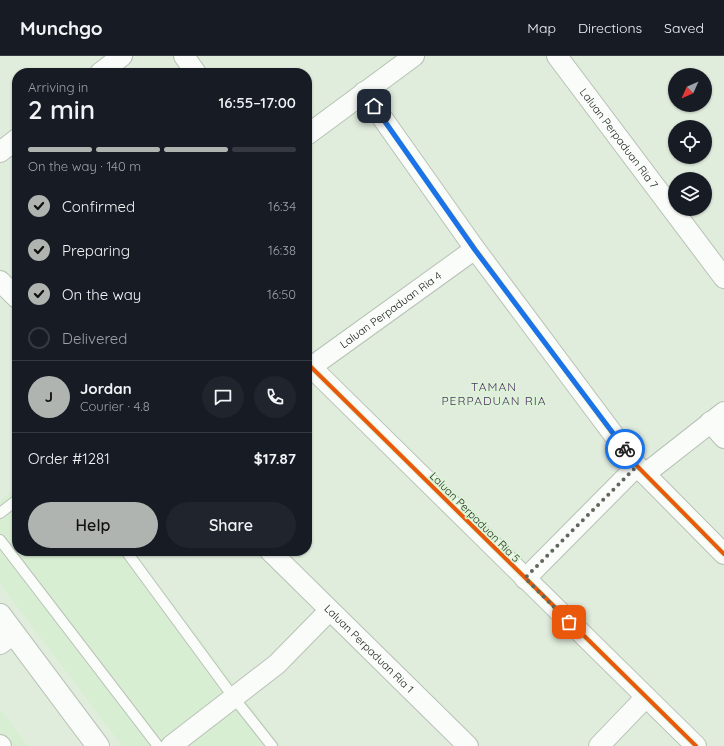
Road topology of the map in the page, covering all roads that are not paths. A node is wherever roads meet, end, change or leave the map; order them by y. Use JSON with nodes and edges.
{"nodes":[{"id":1,"x":122,"y":56,"type":"edge"},
{"id":2,"x":184,"y":56,"type":"edge"},
{"id":3,"x":414,"y":56,"type":"edge"},
{"id":4,"x":557,"y":56,"type":"edge"},
{"id":5,"x":106,"y":68,"type":"edge"},
{"id":6,"x":192,"y":68,"type":"edge"},
{"id":7,"x":364,"y":92,"type":"junction"},
{"id":8,"x":312,"y":131,"type":"edge"},
{"id":9,"x":12,"y":143,"type":"edge"},
{"id":10,"x":0,"y":152,"type":"edge"},
{"id":11,"x":475,"y":250,"type":"junction"},
{"id":12,"x":724,"y":278,"type":"edge"},
{"id":13,"x":0,"y":281,"type":"edge"},
{"id":14,"x":12,"y":293,"type":"edge"},
{"id":15,"x":312,"y":367,"type":"edge"},
{"id":16,"x":312,"y":372,"type":"edge"},
{"id":17,"x":717,"y":417,"type":"edge"},
{"id":18,"x":724,"y":438,"type":"edge"},
{"id":19,"x":641,"y":470,"type":"junction"},
{"id":20,"x":12,"y":504,"type":"edge"},
{"id":21,"x":0,"y":513,"type":"edge"},
{"id":22,"x":0,"y":540,"type":"edge"},
{"id":23,"x":724,"y":554,"type":"edge"},
{"id":24,"x":12,"y":556,"type":"edge"},
{"id":25,"x":12,"y":556,"type":"edge"},
{"id":26,"x":130,"y":556,"type":"edge"},
{"id":27,"x":275,"y":556,"type":"edge"},
{"id":28,"x":525,"y":578,"type":"junction"},
{"id":29,"x":330,"y":611,"type":"junction"},
{"id":30,"x":0,"y":615,"type":"edge"},
{"id":31,"x":5,"y":639,"type":"edge"},
{"id":32,"x":646,"y":697,"type":"junction"},
{"id":33,"x":234,"y":698,"type":"junction"},
{"id":34,"x":84,"y":746,"type":"edge"},
{"id":35,"x":98,"y":746,"type":"edge"},
{"id":36,"x":158,"y":746,"type":"edge"},
{"id":37,"x":171,"y":746,"type":"edge"},
{"id":38,"x":272,"y":746,"type":"edge"},
{"id":39,"x":468,"y":746,"type":"edge"},
{"id":40,"x":599,"y":746,"type":"edge"},
{"id":41,"x":696,"y":746,"type":"edge"}],
"edges":[{"from":1,"to":5,"type":"street"},
{"from":2,"to":6,"type":"street"},
{"from":3,"to":7,"type":"street"},
{"from":4,"to":12,"type":"street","name":"Laluan Perpaduan Ria 7"},
{"from":7,"to":8,"type":"street"},
{"from":7,"to":11,"type":"street"},
{"from":9,"to":10,"type":"street"},
{"from":11,"to":15,"type":"street","name":"Laluan Perpaduan Ria 4"},
{"from":11,"to":19,"type":"street"},
{"from":13,"to":14,"type":"street"},
{"from":16,"to":28,"type":"street","name":"Laluan Perpaduan Ria 5"},
{"from":17,"to":18,"type":"street"},
{"from":17,"to":19,"type":"street"},
{"from":19,"to":23,"type":"street"},
{"from":19,"to":28,"type":"street"},
{"from":20,"to":21,"type":"lane"},
{"from":22,"to":25,"type":"lane"},
{"from":24,"to":36,"type":"lane"},
{"from":26,"to":33,"type":"lane"},
{"from":27,"to":29,"type":"street","name":"Laluan Perpaduan Ria 1"},
{"from":28,"to":32,"type":"street","name":"Laluan Perpaduan Ria 5"},
{"from":29,"to":33,"type":"street"},
{"from":29,"to":39,"type":"street","name":"Laluan Perpaduan Ria 1"},
{"from":30,"to":31,"type":"street"},
{"from":31,"to":34,"type":"street"},
{"from":31,"to":35,"type":"street"},
{"from":32,"to":40,"type":"street"},
{"from":32,"to":41,"type":"street","name":"Laluan Perpaduan Ria 5"},
{"from":33,"to":37,"type":"street"},
{"from":33,"to":38,"type":"lane"}]}
